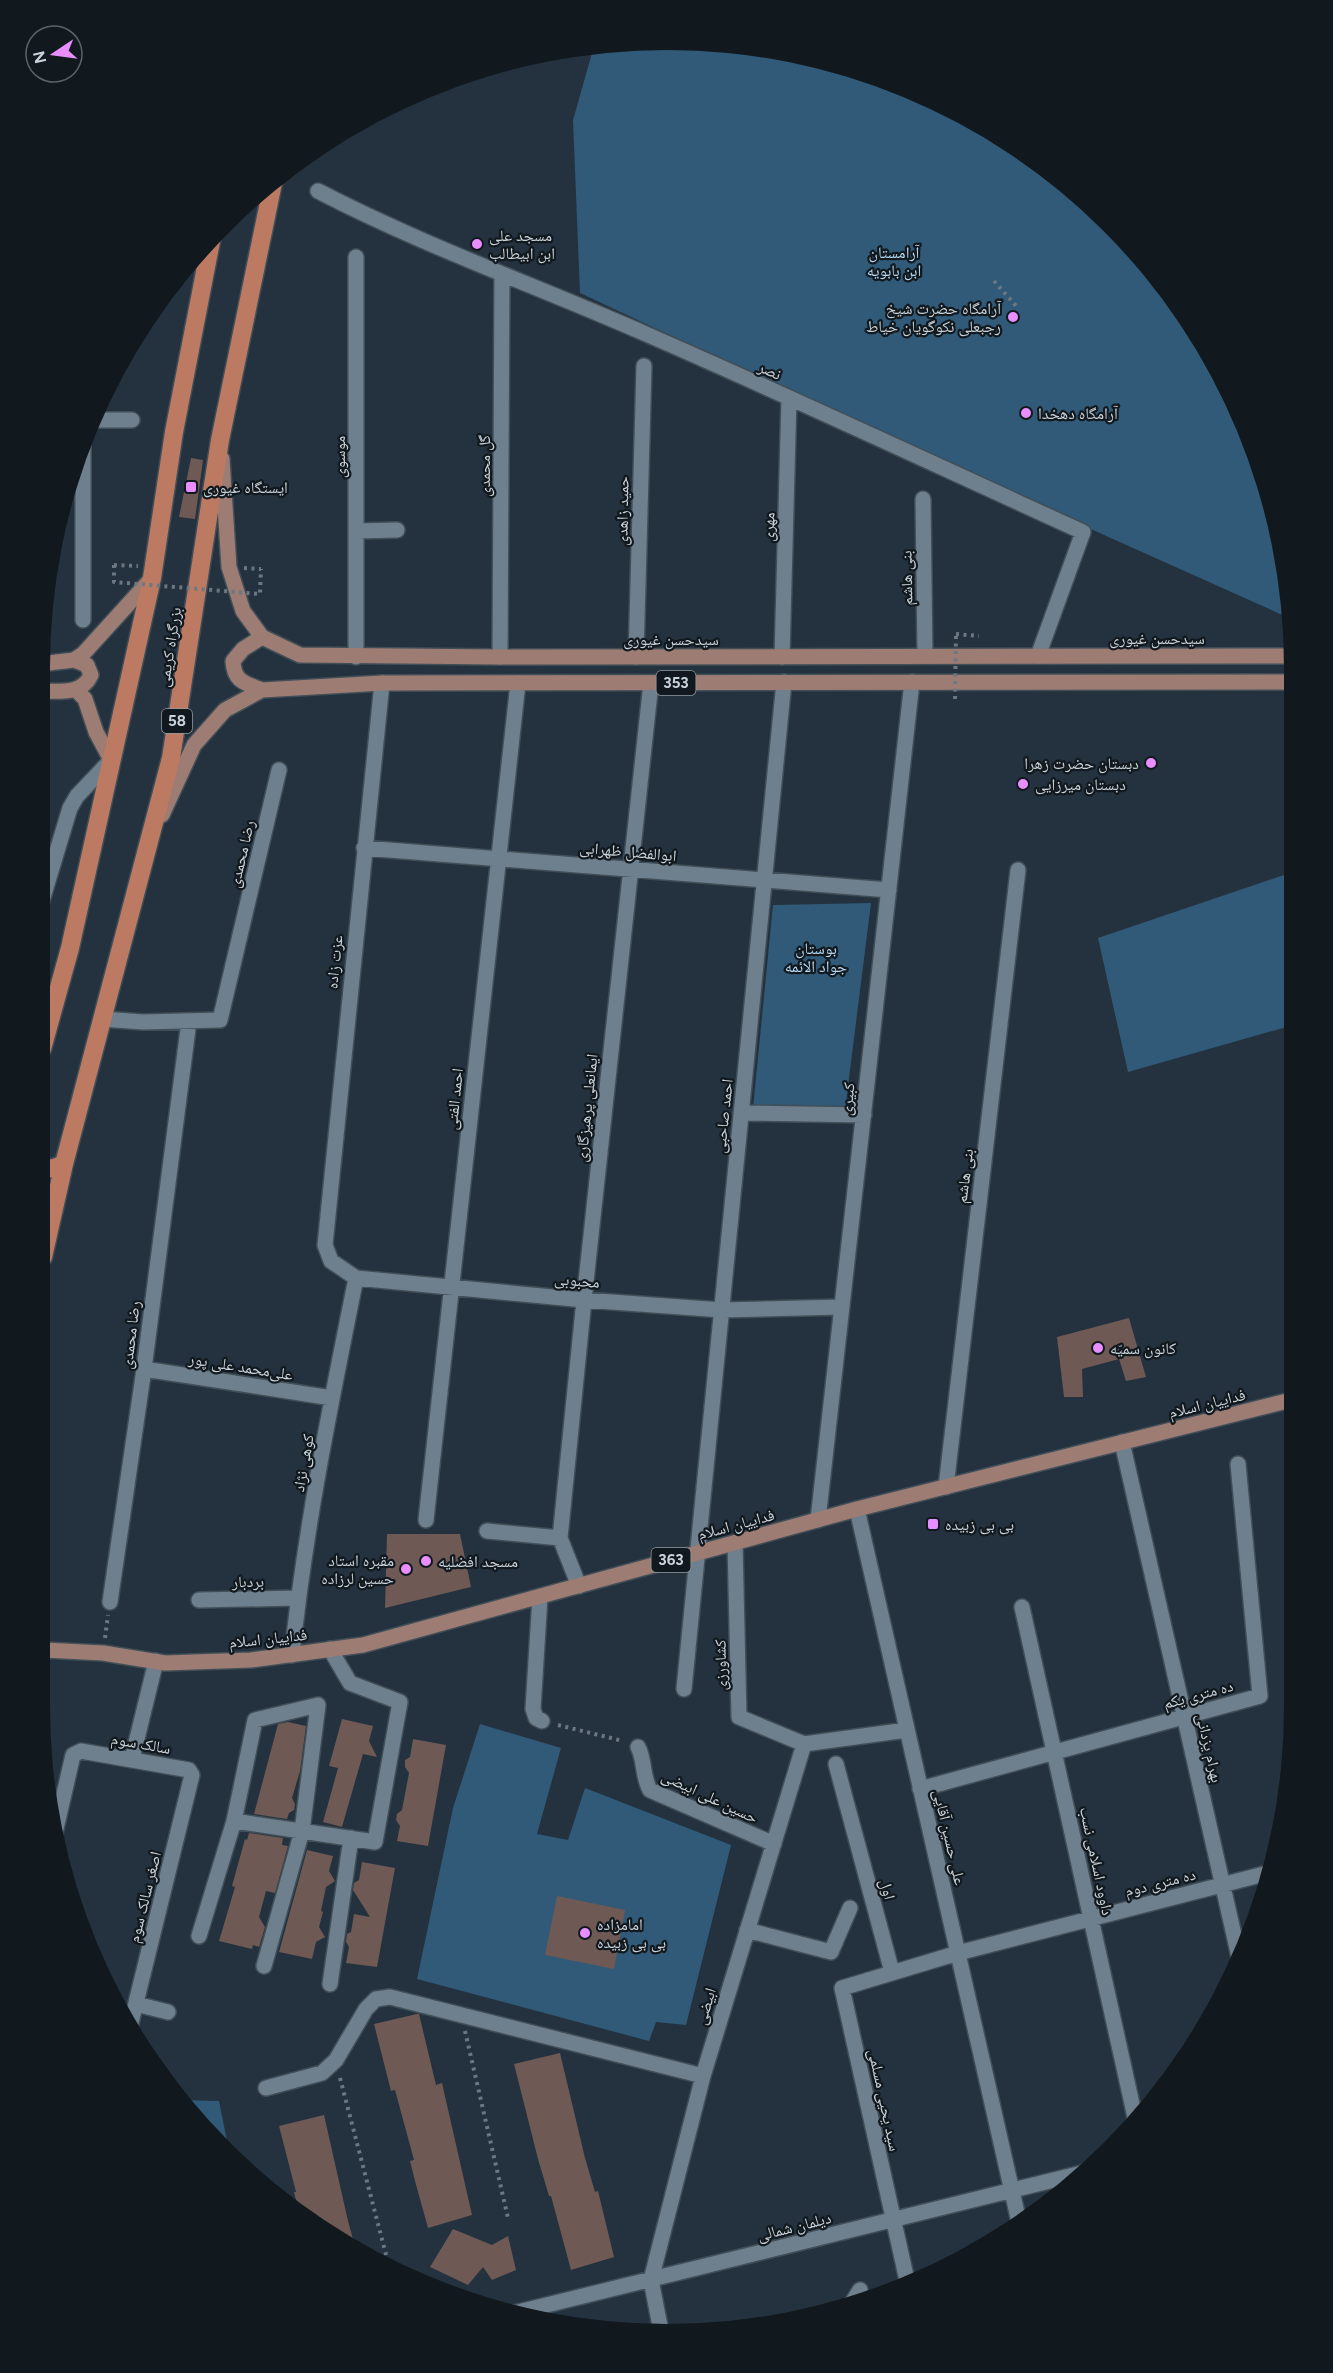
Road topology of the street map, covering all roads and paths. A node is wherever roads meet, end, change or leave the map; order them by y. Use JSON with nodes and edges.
{"nodes":[{"id":1,"x":318,"y":191,"type":"dead end"},
{"id":2,"x":271,"y":194,"type":"edge"},
{"id":3,"x":209,"y":254,"type":"edge"},
{"id":4,"x":356,"y":257,"type":"dead end"},
{"id":5,"x":502,"y":275,"type":"junction"},
{"id":6,"x":994,"y":281,"type":"dead end"},
{"id":7,"x":1018,"y":308,"type":"dead end"},
{"id":8,"x":644,"y":366,"type":"dead end"},
{"id":9,"x":789,"y":399,"type":"junction"},
{"id":10,"x":101,"y":420,"type":"edge"},
{"id":11,"x":132,"y":420,"type":"dead end"},
{"id":12,"x":220,"y":440,"type":"junction"},
{"id":13,"x":83,"y":465,"type":"edge"},
{"id":14,"x":923,"y":499,"type":"dead end"},
{"id":15,"x":397,"y":530,"type":"dead end"},
{"id":16,"x":357,"y":531,"type":"junction"},
{"id":17,"x":114,"y":565,"type":"dead end"},
{"id":18,"x":261,"y":569,"type":"dead end"},
{"id":19,"x":152,"y":578,"type":"junction"},
{"id":20,"x":83,"y":620,"type":"dead end"},
{"id":21,"x":979,"y":636,"type":"dead end"},
{"id":22,"x":262,"y":637,"type":"junction"},
{"id":23,"x":925,"y":656,"type":"junction"},
{"id":24,"x":1038,"y":656,"type":"junction"},
{"id":25,"x":1284,"y":656,"type":"edge"},
{"id":26,"x":356,"y":657,"type":"junction"},
{"id":27,"x":500,"y":657,"type":"junction"},
{"id":28,"x":636,"y":657,"type":"junction"},
{"id":29,"x":782,"y":657,"type":"junction"},
{"id":30,"x":74,"y":660,"type":"junction"},
{"id":31,"x":49,"y":663,"type":"edge"},
{"id":32,"x":784,"y":682,"type":"junction"},
{"id":33,"x":912,"y":682,"type":"junction"},
{"id":34,"x":1284,"y":682,"type":"edge"},
{"id":35,"x":382,"y":683,"type":"junction"},
{"id":36,"x":518,"y":683,"type":"junction"},
{"id":37,"x":651,"y":683,"type":"junction"},
{"id":38,"x":76,"y":690,"type":"junction"},
{"id":39,"x":262,"y":690,"type":"junction"},
{"id":40,"x":49,"y":692,"type":"edge"},
{"id":41,"x":956,"y":699,"type":"dead end"},
{"id":42,"x":111,"y":760,"type":"junction"},
{"id":43,"x":279,"y":770,"type":"dead end"},
{"id":44,"x":148,"y":845,"type":"junction"},
{"id":45,"x":364,"y":848,"type":"junction"},
{"id":46,"x":498,"y":859,"type":"junction"},
{"id":47,"x":630,"y":869,"type":"junction"},
{"id":48,"x":1018,"y":870,"type":"dead end"},
{"id":49,"x":49,"y":878,"type":"edge"},
{"id":50,"x":765,"y":880,"type":"junction"},
{"id":51,"x":889,"y":890,"type":"junction"},
{"id":52,"x":102,"y":1019,"type":"junction"},
{"id":53,"x":189,"y":1021,"type":"junction"},
{"id":54,"x":49,"y":1023,"type":"edge"},
{"id":55,"x":741,"y":1113,"type":"junction"},
{"id":56,"x":864,"y":1115,"type":"junction"},
{"id":57,"x":64,"y":1164,"type":"junction"},
{"id":58,"x":49,"y":1168,"type":"edge"},
{"id":59,"x":49,"y":1230,"type":"edge"},
{"id":60,"x":325,"y":1245,"type":"joint"},
{"id":61,"x":356,"y":1278,"type":"junction"},
{"id":62,"x":452,"y":1286,"type":"junction"},
{"id":63,"x":584,"y":1299,"type":"junction"},
{"id":64,"x":842,"y":1307,"type":"junction"},
{"id":65,"x":722,"y":1310,"type":"junction"},
{"id":66,"x":144,"y":1369,"type":"junction"},
{"id":67,"x":332,"y":1398,"type":"junction"},
{"id":68,"x":1284,"y":1403,"type":"edge"},
{"id":69,"x":1122,"y":1442,"type":"junction"},
{"id":70,"x":1238,"y":1464,"type":"dead end"},
{"id":71,"x":946,"y":1487,"type":"junction"},
{"id":72,"x":857,"y":1509,"type":"junction"},
{"id":73,"x":426,"y":1520,"type":"dead end"},
{"id":74,"x":818,"y":1520,"type":"junction"},
{"id":75,"x":487,"y":1531,"type":"dead end"},
{"id":76,"x":560,"y":1538,"type":"junction"},
{"id":77,"x":735,"y":1543,"type":"junction"},
{"id":78,"x":698,"y":1553,"type":"junction"},
{"id":79,"x":579,"y":1586,"type":"junction"},
{"id":80,"x":540,"y":1597,"type":"junction"},
{"id":81,"x":298,"y":1598,"type":"junction"},
{"id":82,"x":199,"y":1600,"type":"dead end"},
{"id":83,"x":110,"y":1602,"type":"joint"},
{"id":84,"x":1022,"y":1607,"type":"dead end"},
{"id":85,"x":330,"y":1649,"type":"junction"},
{"id":86,"x":49,"y":1650,"type":"edge"},
{"id":87,"x":103,"y":1653,"type":"junction"},
{"id":88,"x":292,"y":1654,"type":"junction"},
{"id":89,"x":156,"y":1661,"type":"junction"},
{"id":90,"x":684,"y":1689,"type":"dead end"},
{"id":91,"x":1184,"y":1716,"type":"junction"},
{"id":92,"x":542,"y":1721,"type":"joint"},
{"id":93,"x":907,"y":1730,"type":"junction"},
{"id":94,"x":804,"y":1744,"type":"junction"},
{"id":95,"x":638,"y":1747,"type":"joint"},
{"id":96,"x":1054,"y":1752,"type":"junction"},
{"id":97,"x":132,"y":1759,"type":"junction"},
{"id":98,"x":836,"y":1764,"type":"dead end"},
{"id":99,"x":192,"y":1776,"type":"joint"},
{"id":100,"x":920,"y":1789,"type":"junction"},
{"id":101,"x":59,"y":1815,"type":"edge"},
{"id":102,"x":234,"y":1821,"type":"junction"},
{"id":103,"x":302,"y":1831,"type":"junction"},
{"id":104,"x":351,"y":1838,"type":"junction"},
{"id":105,"x":774,"y":1844,"type":"junction"},
{"id":106,"x":1259,"y":1875,"type":"edge"},
{"id":107,"x":1222,"y":1885,"type":"junction"},
{"id":108,"x":849,"y":1908,"type":"dead end"},
{"id":109,"x":1091,"y":1918,"type":"junction"},
{"id":110,"x":747,"y":1930,"type":"junction"},
{"id":111,"x":200,"y":1936,"type":"dead end"},
{"id":112,"x":1236,"y":1945,"type":"edge"},
{"id":113,"x":958,"y":1953,"type":"junction"},
{"id":114,"x":264,"y":1966,"type":"dead end"},
{"id":115,"x":892,"y":1972,"type":"junction"},
{"id":116,"x":330,"y":1984,"type":"dead end"},
{"id":117,"x":136,"y":2004,"type":"junction"},
{"id":118,"x":168,"y":2012,"type":"dead end"},
{"id":119,"x":133,"y":2016,"type":"edge"},
{"id":120,"x":462,"y":2016,"type":"junction"},
{"id":121,"x":336,"y":2060,"type":"junction"},
{"id":122,"x":703,"y":2076,"type":"junction"},
{"id":123,"x":266,"y":2088,"type":"dead end"},
{"id":124,"x":1133,"y":2109,"type":"edge"},
{"id":125,"x":1064,"y":2178,"type":"edge"},
{"id":126,"x":1012,"y":2191,"type":"junction"},
{"id":127,"x":1017,"y":2214,"type":"edge"},
{"id":128,"x":508,"y":2218,"type":"dead end"},
{"id":129,"x":894,"y":2220,"type":"junction"},
{"id":130,"x":386,"y":2256,"type":"edge"},
{"id":131,"x":906,"y":2276,"type":"edge"},
{"id":132,"x":651,"y":2280,"type":"junction"},
{"id":133,"x":860,"y":2290,"type":"dead end"},
{"id":134,"x":858,"y":2293,"type":"edge"},
{"id":135,"x":533,"y":2309,"type":"edge"},
{"id":136,"x":659,"y":2324,"type":"edge"}],
"edges":[{"from":1,"to":5,"type":"street","name":"نصر"},
{"from":2,"to":12,"type":"highway","name":"بزرگراه کریمی","number":"58"},
{"from":3,"to":19,"type":"highway","name":"بزرگراه کریمی"},
{"from":4,"to":16,"type":"street","name":"موسوی"},
{"from":5,"to":9,"type":"street","name":"نصر"},
{"from":5,"to":27,"type":"street","name":"گل محمدی"},
{"from":6,"to":7,"type":"path"},
{"from":8,"to":28,"type":"street","name":"حمید زاهدی"},
{"from":9,"to":24,"type":"street","name":"نصر"},
{"from":9,"to":29,"type":"street","name":"مهری"},
{"from":10,"to":11,"type":"street"},
{"from":12,"to":22,"type":"main road","name":"سیدحسن غیوری","number":"353"},
{"from":12,"to":44,"type":"highway","name":"بزرگراه کریمی","number":"58"},
{"from":13,"to":20,"type":"street"},
{"from":14,"to":23,"type":"street","name":"بنی هاشم"},
{"from":15,"to":16,"type":"street"},
{"from":16,"to":26,"type":"street","name":"موسوی"},
{"from":17,"to":18,"type":"path","bridge":true},
{"from":19,"to":30,"type":"main road"},
{"from":19,"to":42,"type":"highway","name":"بزرگراه کریمی"},
{"from":21,"to":41,"type":"path","bridge":true},
{"from":22,"to":26,"type":"main road","name":"سیدحسن غیوری","number":"353"},
{"from":22,"to":39,"type":"main road"},
{"from":23,"to":24,"type":"main road","name":"سیدحسن غیوری","number":"353"},
{"from":23,"to":29,"type":"main road","name":"سیدحسن غیوری","number":"353"},
{"from":24,"to":25,"type":"main road","name":"سیدحسن غیوری","number":"353"},
{"from":26,"to":27,"type":"main road","name":"سیدحسن غیوری","number":"353"},
{"from":27,"to":28,"type":"main road","name":"سیدحسن غیوری","number":"353"},
{"from":28,"to":29,"type":"main road","name":"سیدحسن غیوری","number":"353"},
{"from":30,"to":31,"type":"main road"},
{"from":30,"to":38,"type":"main road"},
{"from":32,"to":33,"type":"main road","number":"353"},
{"from":32,"to":37,"type":"main road","number":"353"},
{"from":32,"to":50,"type":"street","name":"احمد صاحبی"},
{"from":33,"to":34,"type":"main road","number":"353"},
{"from":33,"to":51,"type":"street","name":"کبیری"},
{"from":35,"to":36,"type":"main road","number":"353"},
{"from":35,"to":39,"type":"main road","number":"353"},
{"from":35,"to":45,"type":"street","name":"عزت زاده"},
{"from":36,"to":37,"type":"main road","number":"353"},
{"from":36,"to":46,"type":"street","name":"احمد الفتی"},
{"from":37,"to":47,"type":"street","name":"ایمانعلی پرهیزگاری"},
{"from":38,"to":40,"type":"main road"},
{"from":38,"to":42,"type":"main road"},
{"from":39,"to":44,"type":"main road","number":"353"},
{"from":42,"to":49,"type":"street"},
{"from":42,"to":54,"type":"highway","name":"بزرگراه کریمی"},
{"from":43,"to":53,"type":"street","name":"رضا محمدی"},
{"from":44,"to":52,"type":"highway","name":"بزرگراه کریمی","number":"58"},
{"from":45,"to":46,"type":"street","name":"ابوالفضل ظهرابی"},
{"from":45,"to":60,"type":"street","name":"عزت زاده"},
{"from":46,"to":47,"type":"street","name":"ابوالفضل ظهرابی"},
{"from":46,"to":62,"type":"street","name":"احمد الفتی"},
{"from":47,"to":50,"type":"street","name":"ابوالفضل ظهرابی"},
{"from":47,"to":63,"type":"street","name":"ایمانعلی پرهیزگاری"},
{"from":48,"to":71,"type":"street","name":"بنی هاشم"},
{"from":50,"to":51,"type":"street","name":"ابوالفضل ظهرابی"},
{"from":50,"to":55,"type":"street","name":"احمد صاحبی"},
{"from":51,"to":56,"type":"street","name":"کبیری"},
{"from":52,"to":53,"type":"street","name":"رضا محمدی"},
{"from":52,"to":57,"type":"highway","name":"بزرگراه کریمی","number":"58"},
{"from":53,"to":66,"type":"street","name":"رضا محمدی"},
{"from":55,"to":56,"type":"street"},
{"from":55,"to":65,"type":"street","name":"احمد صاحبی"},
{"from":56,"to":64,"type":"street","name":"کبیری"},
{"from":57,"to":58,"type":"highway"},
{"from":57,"to":59,"type":"highway","name":"بزرگراه کریمی","number":"58"},
{"from":60,"to":61,"type":"street","name":"محبوبی"},
{"from":61,"to":62,"type":"street","name":"محبوبی"},
{"from":61,"to":67,"type":"street","name":"کوهی نژاد"},
{"from":62,"to":63,"type":"street","name":"محبوبی"},
{"from":62,"to":73,"type":"street","name":"احمد الفتی"},
{"from":63,"to":65,"type":"street","name":"محبوبی"},
{"from":63,"to":76,"type":"street","name":"ایمانعلی پرهیزگاری"},
{"from":64,"to":65,"type":"street","name":"محبوبی"},
{"from":64,"to":74,"type":"street","name":"کبیری"},
{"from":65,"to":78,"type":"street","name":"احمد صاحبی"},
{"from":66,"to":67,"type":"street","name":"علی‌محمد علی پور"},
{"from":66,"to":83,"type":"street","name":"رضا محمدی"},
{"from":67,"to":81,"type":"street","name":"کوهی نژاد"},
{"from":68,"to":69,"type":"main road","name":"فداییان اسلام","number":"363"},
{"from":69,"to":71,"type":"main road","name":"فداییان اسلام","number":"363"},
{"from":69,"to":91,"type":"street","name":"بهرام یزدانی"},
{"from":70,"to":91,"type":"street","name":"ده متری یکم"},
{"from":71,"to":72,"type":"main road","name":"فداییان اسلام","number":"363"},
{"from":72,"to":74,"type":"main road","name":"فداییان اسلام","number":"363"},
{"from":72,"to":93,"type":"street","name":"علی حسین آقایی"},
{"from":74,"to":77,"type":"main road","name":"فداییان اسلام","number":"363"},
{"from":75,"to":76,"type":"street"},
{"from":76,"to":79,"type":"street"},
{"from":77,"to":78,"type":"main road","name":"فداییان اسلام","number":"363"},
{"from":77,"to":94,"type":"street","name":"کشاورزی"},
{"from":78,"to":79,"type":"main road","name":"فداییان اسلام","number":"363"},
{"from":78,"to":90,"type":"street","name":"احمد صاحبی"},
{"from":79,"to":80,"type":"main road","name":"فداییان اسلام","number":"363"},
{"from":80,"to":85,"type":"main road","name":"فداییان اسلام","number":"363"},
{"from":80,"to":92,"type":"street"},
{"from":81,"to":82,"type":"street","name":"بردبار"},
{"from":81,"to":88,"type":"street","name":"کوهی نژاد"},
{"from":83,"to":87,"type":"path"},
{"from":84,"to":96,"type":"street","name":"داوود اسلامی نسب"},
{"from":85,"to":88,"type":"main road","name":"فداییان اسلام","number":"363"},
{"from":85,"to":104,"type":"street"},
{"from":86,"to":87,"type":"main road","name":"فداییان اسلام","number":"363"},
{"from":87,"to":89,"type":"main road","name":"فداییان اسلام","number":"363"},
{"from":88,"to":89,"type":"main road","name":"فداییان اسلام","number":"363"},
{"from":89,"to":97,"type":"street"},
{"from":91,"to":96,"type":"street","name":"ده متری یکم"},
{"from":91,"to":107,"type":"street","name":"بهرام یزدانی"},
{"from":92,"to":95,"type":"path"},
{"from":93,"to":94,"type":"street"},
{"from":93,"to":100,"type":"street","name":"علی حسین آقایی"},
{"from":94,"to":105,"type":"street","name":"ابیضی"},
{"from":95,"to":105,"type":"street","name":"حسین علی ابیضی"},
{"from":96,"to":100,"type":"street","name":"ده متری یکم"},
{"from":96,"to":109,"type":"street","name":"داوود اسلامی نسب"},
{"from":97,"to":99,"type":"street","name":"سالک سوم"},
{"from":97,"to":101,"type":"street","name":"سالک سوم"},
{"from":98,"to":115,"type":"street","name":"اول"},
{"from":99,"to":117,"type":"street","name":"اصغر سالک سوم"},
{"from":100,"to":113,"type":"street","name":"علی حسین آقایی"},
{"from":102,"to":103,"type":"street"},
{"from":102,"to":103,"type":"street"},
{"from":102,"to":111,"type":"street"},
{"from":103,"to":104,"type":"street"},
{"from":103,"to":114,"type":"street"},
{"from":104,"to":116,"type":"street"},
{"from":105,"to":110,"type":"street","name":"ابیضی"},
{"from":106,"to":107,"type":"street","name":"ده متری دوم"},
{"from":107,"to":109,"type":"street","name":"ده متری دوم"},
{"from":107,"to":112,"type":"street","name":"بهرام یزدانی"},
{"from":108,"to":110,"type":"street"},
{"from":109,"to":113,"type":"street","name":"ده متری دوم"},
{"from":109,"to":124,"type":"street","name":"داوود اسلامی نسب"},
{"from":110,"to":122,"type":"street","name":"ابیضی"},
{"from":113,"to":115,"type":"street","name":"ده متری دوم"},
{"from":113,"to":126,"type":"street","name":"علی حسین آقایی"},
{"from":115,"to":129,"type":"street","name":"سید یحیی مسلمی"},
{"from":117,"to":118,"type":"street"},
{"from":117,"to":119,"type":"street","name":"اصغر سالک سوم"},
{"from":120,"to":121,"type":"street"},
{"from":120,"to":122,"type":"street"},
{"from":120,"to":128,"type":"path"},
{"from":121,"to":123,"type":"street"},
{"from":121,"to":130,"type":"path"},
{"from":122,"to":132,"type":"street","name":"ابیضی"},
{"from":125,"to":126,"type":"street","name":"دیلمان شمالی"},
{"from":126,"to":127,"type":"street","name":"علی حسین آقایی"},
{"from":126,"to":129,"type":"street","name":"دیلمان شمالی"},
{"from":129,"to":131,"type":"street","name":"سید یحیی مسلمی"},
{"from":129,"to":132,"type":"street","name":"دیلمان شمالی"},
{"from":132,"to":135,"type":"street","name":"دیلمان شمالی"},
{"from":132,"to":136,"type":"street"},
{"from":133,"to":134,"type":"street"}]}
